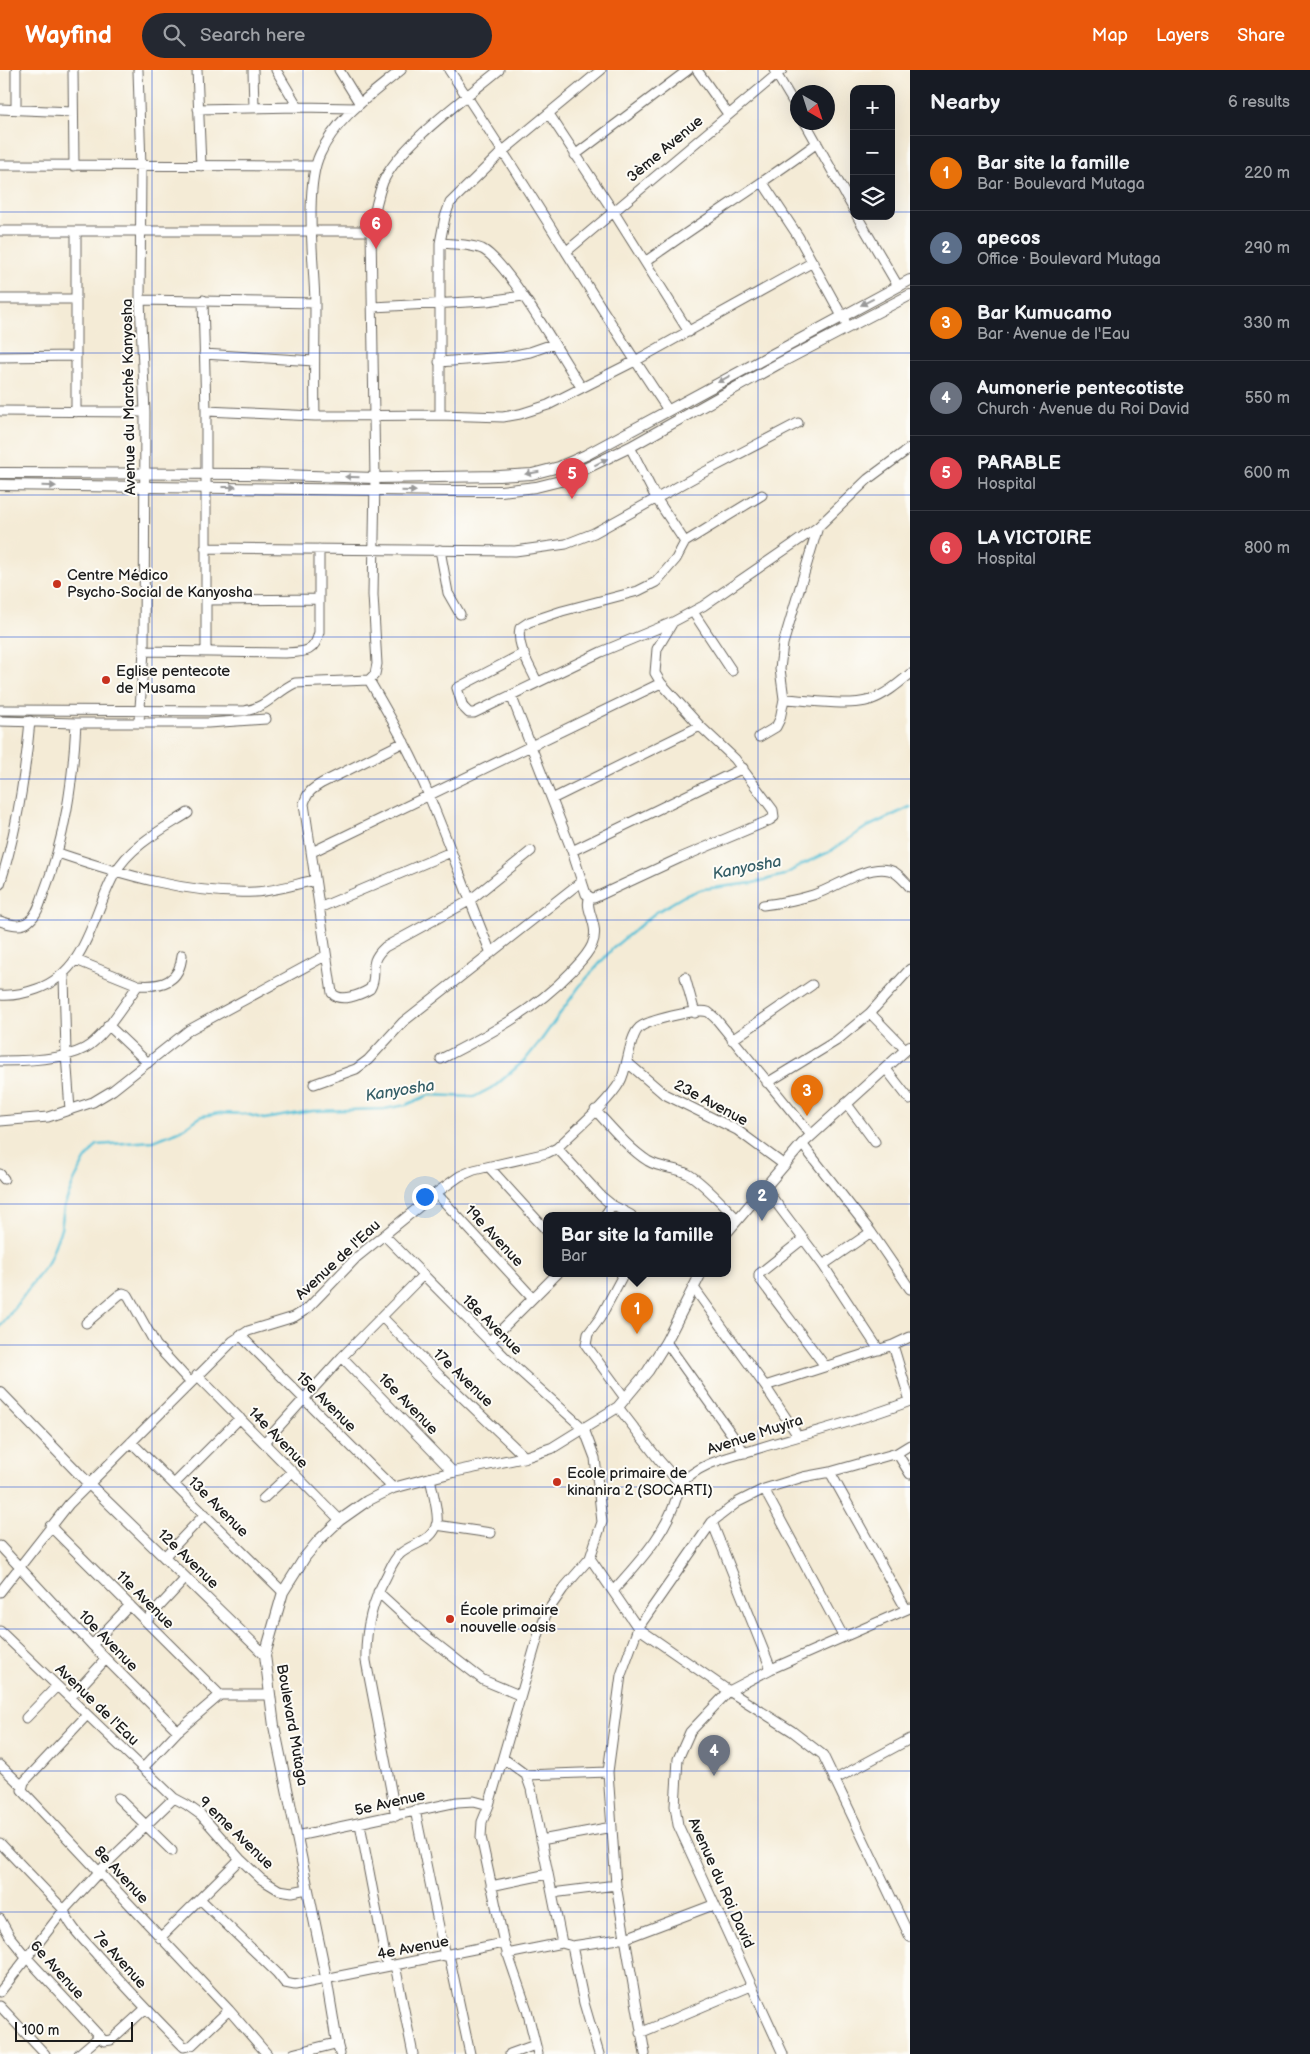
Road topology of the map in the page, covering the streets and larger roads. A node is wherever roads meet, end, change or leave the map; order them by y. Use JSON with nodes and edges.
{"nodes":[{"id":1,"x":16,"y":70,"type":"edge"},
{"id":2,"x":73,"y":70,"type":"edge"},
{"id":3,"x":138,"y":70,"type":"edge"},
{"id":4,"x":196,"y":70,"type":"edge"},
{"id":5,"x":253,"y":70,"type":"edge"},
{"id":6,"x":276,"y":70,"type":"edge"},
{"id":7,"x":340,"y":70,"type":"edge"},
{"id":8,"x":402,"y":70,"type":"edge"},
{"id":9,"x":449,"y":70,"type":"edge"},
{"id":10,"x":499,"y":70,"type":"edge"},
{"id":11,"x":601,"y":70,"type":"edge"},
{"id":12,"x":688,"y":70,"type":"edge"},
{"id":13,"x":697,"y":70,"type":"edge"},
{"id":14,"x":777,"y":71,"type":"edge"},
{"id":15,"x":790,"y":95,"type":"edge"},
{"id":16,"x":467,"y":97,"type":"junction"},
{"id":17,"x":358,"y":106,"type":"junction"},
{"id":18,"x":298,"y":107,"type":"junction"},
{"id":19,"x":254,"y":108,"type":"junction"},
{"id":20,"x":0,"y":109,"type":"edge"},
{"id":21,"x":198,"y":109,"type":"junction"},
{"id":22,"x":16,"y":110,"type":"junction"},
{"id":23,"x":73,"y":112,"type":"junction"},
{"id":24,"x":549,"y":114,"type":"junction"},
{"id":25,"x":728,"y":114,"type":"junction"},
{"id":26,"x":809,"y":130,"type":"edge"},
{"id":27,"x":817,"y":144,"type":"junction"},
{"id":28,"x":503,"y":151,"type":"junction"},
{"id":29,"x":576,"y":155,"type":"junction"},
{"id":30,"x":0,"y":165,"type":"edge"},
{"id":31,"x":74,"y":166,"type":"junction"},
{"id":32,"x":141,"y":166,"type":"junction"},
{"id":33,"x":201,"y":166,"type":"junction"},
{"id":34,"x":315,"y":166,"type":"junction"},
{"id":35,"x":764,"y":183,"type":"junction"},
{"id":36,"x":850,"y":203,"type":"edge"},
{"id":37,"x":613,"y":211,"type":"junction"},
{"id":38,"x":859,"y":220,"type":"edge"},
{"id":39,"x":0,"y":231,"type":"edge"},
{"id":40,"x":139,"y":231,"type":"junction"},
{"id":41,"x":312,"y":231,"type":"junction"},
{"id":42,"x":371,"y":231,"type":"junction"},
{"id":43,"x":76,"y":232,"type":"junction"},
{"id":44,"x":440,"y":243,"type":"junction"},
{"id":45,"x":567,"y":251,"type":"junction"},
{"id":46,"x":645,"y":262,"type":"junction"},
{"id":47,"x":813,"y":262,"type":"junction"},
{"id":48,"x":910,"y":280,"type":"edge"},
{"id":49,"x":898,"y":286,"type":"junction"},
{"id":50,"x":910,"y":295,"type":"edge"},
{"id":51,"x":523,"y":296,"type":"junction"},
{"id":52,"x":0,"y":299,"type":"edge"},
{"id":53,"x":76,"y":299,"type":"junction"},
{"id":54,"x":140,"y":300,"type":"junction"},
{"id":55,"x":203,"y":300,"type":"junction"},
{"id":56,"x":441,"y":302,"type":"junction"},
{"id":57,"x":315,"y":303,"type":"junction"},
{"id":58,"x":373,"y":308,"type":"junction"},
{"id":59,"x":842,"y":315,"type":"junction"},
{"id":60,"x":848,"y":327,"type":"junction"},
{"id":61,"x":689,"y":332,"type":"junction"},
{"id":62,"x":553,"y":344,"type":"junction"},
{"id":63,"x":204,"y":354,"type":"junction"},
{"id":64,"x":76,"y":356,"type":"junction"},
{"id":65,"x":0,"y":358,"type":"edge"},
{"id":66,"x":314,"y":361,"type":"junction"},
{"id":67,"x":635,"y":361,"type":"junction"},
{"id":68,"x":440,"y":362,"type":"junction"},
{"id":69,"x":581,"y":387,"type":"junction"},
{"id":70,"x":668,"y":410,"type":"junction"},
{"id":71,"x":0,"y":411,"type":"edge"},
{"id":72,"x":206,"y":411,"type":"junction"},
{"id":73,"x":76,"y":412,"type":"junction"},
{"id":74,"x":145,"y":412,"type":"junction"},
{"id":75,"x":440,"y":415,"type":"junction"},
{"id":76,"x":315,"y":416,"type":"junction"},
{"id":77,"x":375,"y":416,"type":"junction"},
{"id":78,"x":798,"y":423,"type":"dead end"},
{"id":79,"x":630,"y":447,"type":"junction"},
{"id":80,"x":910,"y":448,"type":"edge"},
{"id":81,"x":0,"y":473,"type":"edge"},
{"id":82,"x":145,"y":474,"type":"junction"},
{"id":83,"x":206,"y":474,"type":"junction"},
{"id":84,"x":375,"y":478,"type":"junction"},
{"id":85,"x":0,"y":485,"type":"edge"},
{"id":86,"x":145,"y":486,"type":"junction"},
{"id":87,"x":206,"y":487,"type":"junction"},
{"id":88,"x":375,"y":489,"type":"junction"},
{"id":89,"x":762,"y":495,"type":"dead end"},
{"id":90,"x":656,"y":498,"type":"junction"},
{"id":91,"x":818,"y":527,"type":"junction"},
{"id":92,"x":685,"y":542,"type":"junction"},
{"id":93,"x":205,"y":548,"type":"junction"},
{"id":94,"x":319,"y":550,"type":"junction"},
{"id":95,"x":374,"y":550,"type":"junction"},
{"id":96,"x":440,"y":550,"type":"junction"},
{"id":97,"x":319,"y":599,"type":"junction"},
{"id":98,"x":206,"y":600,"type":"junction"},
{"id":99,"x":693,"y":612,"type":"junction"},
{"id":100,"x":460,"y":614,"type":"dead end"},
{"id":101,"x":673,"y":622,"type":"junction"},
{"id":102,"x":144,"y":651,"type":"junction"},
{"id":103,"x":206,"y":651,"type":"junction"},
{"id":104,"x":524,"y":653,"type":"junction"},
{"id":105,"x":732,"y":671,"type":"dead end"},
{"id":106,"x":910,"y":674,"type":"edge"},
{"id":107,"x":369,"y":680,"type":"junction"},
{"id":108,"x":537,"y":682,"type":"junction"},
{"id":109,"x":660,"y":683,"type":"junction"},
{"id":110,"x":512,"y":695,"type":"junction"},
{"id":111,"x":784,"y":699,"type":"junction"},
{"id":112,"x":0,"y":710,"type":"edge"},
{"id":113,"x":140,"y":710,"type":"junction"},
{"id":114,"x":266,"y":719,"type":"dead end"},
{"id":115,"x":0,"y":721,"type":"edge"},
{"id":116,"x":30,"y":721,"type":"junction"},
{"id":117,"x":139,"y":722,"type":"junction"},
{"id":118,"x":76,"y":723,"type":"junction"},
{"id":119,"x":700,"y":726,"type":"junction"},
{"id":120,"x":759,"y":737,"type":"dead end"},
{"id":121,"x":404,"y":742,"type":"junction"},
{"id":122,"x":530,"y":746,"type":"junction"},
{"id":123,"x":743,"y":768,"type":"junction"},
{"id":124,"x":429,"y":796,"type":"junction"},
{"id":125,"x":552,"y":799,"type":"junction"},
{"id":126,"x":188,"y":813,"type":"dead end"},
{"id":127,"x":531,"y":851,"type":"dead end"},
{"id":128,"x":572,"y":851,"type":"junction"},
{"id":129,"x":312,"y":852,"type":"junction"},
{"id":130,"x":451,"y":852,"type":"junction"},
{"id":131,"x":58,"y":853,"type":"junction"},
{"id":132,"x":115,"y":872,"type":"junction"},
{"id":133,"x":315,"y":880,"type":"junction"},
{"id":134,"x":582,"y":881,"type":"junction"},
{"id":135,"x":0,"y":884,"type":"edge"},
{"id":136,"x":910,"y":887,"type":"edge"},
{"id":137,"x":590,"y":897,"type":"junction"},
{"id":138,"x":469,"y":901,"type":"junction"},
{"id":139,"x":764,"y":905,"type":"dead end"},
{"id":140,"x":319,"y":908,"type":"junction"},
{"id":141,"x":0,"y":922,"type":"edge"},
{"id":142,"x":491,"y":953,"type":"junction"},
{"id":143,"x":182,"y":955,"type":"dead end"},
{"id":144,"x":325,"y":956,"type":"junction"},
{"id":145,"x":76,"y":960,"type":"junction"},
{"id":146,"x":910,"y":969,"type":"edge"},
{"id":147,"x":64,"y":975,"type":"junction"},
{"id":148,"x":685,"y":977,"type":"dead end"},
{"id":149,"x":138,"y":984,"type":"junction"},
{"id":150,"x":812,"y":985,"type":"dead end"},
{"id":151,"x":0,"y":995,"type":"edge"},
{"id":152,"x":695,"y":1012,"type":"junction"},
{"id":153,"x":870,"y":1013,"type":"junction"},
{"id":154,"x":108,"y":1025,"type":"junction"},
{"id":155,"x":732,"y":1040,"type":"junction"},
{"id":156,"x":908,"y":1048,"type":"edge"},
{"id":157,"x":66,"y":1054,"type":"junction"},
{"id":158,"x":441,"y":1059,"type":"dead end"},
{"id":159,"x":0,"y":1061,"type":"edge"},
{"id":160,"x":148,"y":1063,"type":"junction"},
{"id":161,"x":628,"y":1063,"type":"junction"},
{"id":162,"x":886,"y":1069,"type":"junction"},
{"id":163,"x":767,"y":1083,"type":"junction"},
{"id":164,"x":314,"y":1084,"type":"dead end"},
{"id":165,"x":910,"y":1100,"type":"edge"},
{"id":166,"x":846,"y":1103,"type":"junction"},
{"id":167,"x":70,"y":1110,"type":"junction"},
{"id":168,"x":594,"y":1110,"type":"junction"},
{"id":169,"x":0,"y":1121,"type":"edge"},
{"id":170,"x":811,"y":1135,"type":"junction"},
{"id":171,"x":875,"y":1142,"type":"dead end"},
{"id":172,"x":802,"y":1144,"type":"junction"},
{"id":173,"x":557,"y":1148,"type":"junction"},
{"id":174,"x":783,"y":1164,"type":"junction"},
{"id":175,"x":489,"y":1167,"type":"junction"},
{"id":176,"x":764,"y":1188,"type":"junction"},
{"id":177,"x":436,"y":1193,"type":"junction"},
{"id":178,"x":612,"y":1205,"type":"junction"},
{"id":179,"x":607,"y":1212,"type":"edge"},
{"id":180,"x":625,"y":1212,"type":"edge"},
{"id":181,"x":730,"y":1212,"type":"edge"},
{"id":182,"x":731,"y":1213,"type":"edge"},
{"id":183,"x":737,"y":1218,"type":"junction"},
{"id":184,"x":731,"y":1226,"type":"edge"},
{"id":185,"x":543,"y":1227,"type":"edge"},
{"id":186,"x":871,"y":1232,"type":"junction"},
{"id":187,"x":384,"y":1235,"type":"junction"},
{"id":188,"x":803,"y":1240,"type":"junction"},
{"id":189,"x":823,"y":1265,"type":"junction"},
{"id":190,"x":423,"y":1275,"type":"junction"},
{"id":191,"x":554,"y":1277,"type":"edge"},
{"id":192,"x":622,"y":1277,"type":"edge"},
{"id":193,"x":698,"y":1277,"type":"edge"},
{"id":194,"x":694,"y":1288,"type":"junction"},
{"id":195,"x":910,"y":1289,"type":"edge"},
{"id":196,"x":533,"y":1298,"type":"junction"},
{"id":197,"x":382,"y":1317,"type":"junction"},
{"id":198,"x":86,"y":1323,"type":"dead end"},
{"id":199,"x":240,"y":1335,"type":"junction"},
{"id":200,"x":910,"y":1337,"type":"edge"},
{"id":201,"x":489,"y":1342,"type":"junction"},
{"id":202,"x":666,"y":1342,"type":"junction"},
{"id":203,"x":893,"y":1345,"type":"junction"},
{"id":204,"x":879,"y":1350,"type":"junction"},
{"id":205,"x":342,"y":1356,"type":"junction"},
{"id":206,"x":825,"y":1366,"type":"junction"},
{"id":207,"x":197,"y":1375,"type":"junction"},
{"id":208,"x":190,"y":1382,"type":"junction"},
{"id":209,"x":765,"y":1386,"type":"junction"},
{"id":210,"x":0,"y":1392,"type":"edge"},
{"id":211,"x":304,"y":1398,"type":"junction"},
{"id":212,"x":626,"y":1398,"type":"junction"},
{"id":213,"x":910,"y":1401,"type":"edge"},
{"id":214,"x":618,"y":1407,"type":"junction"},
{"id":215,"x":240,"y":1418,"type":"junction"},
{"id":216,"x":584,"y":1429,"type":"junction"},
{"id":217,"x":798,"y":1436,"type":"junction"},
{"id":218,"x":131,"y":1442,"type":"junction"},
{"id":219,"x":264,"y":1443,"type":"junction"},
{"id":220,"x":910,"y":1446,"type":"edge"},
{"id":221,"x":898,"y":1452,"type":"junction"},
{"id":222,"x":745,"y":1453,"type":"junction"},
{"id":223,"x":525,"y":1457,"type":"junction"},
{"id":224,"x":292,"y":1472,"type":"junction"},
{"id":225,"x":453,"y":1472,"type":"junction"},
{"id":226,"x":830,"y":1472,"type":"junction"},
{"id":227,"x":910,"y":1474,"type":"edge"},
{"id":228,"x":430,"y":1478,"type":"junction"},
{"id":229,"x":174,"y":1483,"type":"junction"},
{"id":230,"x":89,"y":1484,"type":"junction"},
{"id":231,"x":680,"y":1484,"type":"junction"},
{"id":232,"x":393,"y":1488,"type":"junction"},
{"id":233,"x":764,"y":1489,"type":"junction"},
{"id":234,"x":263,"y":1499,"type":"dead end"},
{"id":235,"x":205,"y":1514,"type":"junction"},
{"id":236,"x":340,"y":1520,"type":"junction"},
{"id":237,"x":712,"y":1522,"type":"junction"},
{"id":238,"x":436,"y":1525,"type":"junction"},
{"id":239,"x":50,"y":1526,"type":"junction"},
{"id":240,"x":491,"y":1533,"type":"dead end"},
{"id":241,"x":0,"y":1546,"type":"edge"},
{"id":242,"x":164,"y":1557,"type":"junction"},
{"id":243,"x":590,"y":1558,"type":"junction"},
{"id":244,"x":20,"y":1568,"type":"junction"},
{"id":245,"x":186,"y":1578,"type":"junction"},
{"id":246,"x":613,"y":1591,"type":"junction"},
{"id":247,"x":0,"y":1592,"type":"edge"},
{"id":248,"x":283,"y":1592,"type":"junction"},
{"id":249,"x":378,"y":1592,"type":"junction"},
{"id":250,"x":130,"y":1606,"type":"junction"},
{"id":251,"x":908,"y":1608,"type":"edge"},
{"id":252,"x":146,"y":1621,"type":"junction"},
{"id":253,"x":638,"y":1628,"type":"junction"},
{"id":254,"x":0,"y":1631,"type":"edge"},
{"id":255,"x":843,"y":1636,"type":"junction"},
{"id":256,"x":92,"y":1645,"type":"junction"},
{"id":257,"x":265,"y":1655,"type":"junction"},
{"id":258,"x":106,"y":1659,"type":"junction"},
{"id":259,"x":771,"y":1669,"type":"junction"},
{"id":260,"x":57,"y":1686,"type":"junction"},
{"id":261,"x":730,"y":1691,"type":"junction"},
{"id":262,"x":220,"y":1695,"type":"junction"},
{"id":263,"x":270,"y":1695,"type":"junction"},
{"id":264,"x":520,"y":1695,"type":"junction"},
{"id":265,"x":70,"y":1698,"type":"junction"},
{"id":266,"x":87,"y":1715,"type":"junction"},
{"id":267,"x":26,"y":1718,"type":"dead end"},
{"id":268,"x":178,"y":1731,"type":"junction"},
{"id":269,"x":910,"y":1739,"type":"edge"},
{"id":270,"x":503,"y":1758,"type":"junction"},
{"id":271,"x":0,"y":1766,"type":"edge"},
{"id":272,"x":142,"y":1768,"type":"junction"},
{"id":273,"x":608,"y":1772,"type":"junction"},
{"id":274,"x":526,"y":1775,"type":"junction"},
{"id":275,"x":834,"y":1780,"type":"junction"},
{"id":276,"x":22,"y":1786,"type":"junction"},
{"id":277,"x":118,"y":1798,"type":"dead end"},
{"id":278,"x":174,"y":1798,"type":"junction"},
{"id":279,"x":489,"y":1805,"type":"junction"},
{"id":280,"x":415,"y":1810,"type":"junction"},
{"id":281,"x":396,"y":1816,"type":"junction"},
{"id":282,"x":360,"y":1824,"type":"junction"},
{"id":283,"x":146,"y":1827,"type":"junction"},
{"id":284,"x":612,"y":1827,"type":"junction"},
{"id":285,"x":297,"y":1836,"type":"junction"},
{"id":286,"x":541,"y":1840,"type":"junction"},
{"id":287,"x":0,"y":1843,"type":"edge"},
{"id":288,"x":172,"y":1852,"type":"dead end"},
{"id":289,"x":240,"y":1859,"type":"junction"},
{"id":290,"x":100,"y":1873,"type":"junction"},
{"id":291,"x":548,"y":1874,"type":"junction"},
{"id":292,"x":616,"y":1885,"type":"junction"},
{"id":293,"x":491,"y":1886,"type":"junction"},
{"id":294,"x":308,"y":1889,"type":"junction"},
{"id":295,"x":552,"y":1893,"type":"junction"},
{"id":296,"x":200,"y":1899,"type":"junction"},
{"id":297,"x":713,"y":1905,"type":"junction"},
{"id":298,"x":64,"y":1910,"type":"junction"},
{"id":299,"x":0,"y":1919,"type":"edge"},
{"id":300,"x":910,"y":1937,"type":"edge"},
{"id":301,"x":160,"y":1938,"type":"junction"},
{"id":302,"x":626,"y":1938,"type":"junction"},
{"id":303,"x":504,"y":1943,"type":"junction"},
{"id":304,"x":562,"y":1943,"type":"junction"},
{"id":305,"x":572,"y":1946,"type":"junction"},
{"id":306,"x":507,"y":1954,"type":"junction"},
{"id":307,"x":447,"y":1955,"type":"junction"},
{"id":308,"x":28,"y":1959,"type":"junction"},
{"id":309,"x":391,"y":1965,"type":"junction"},
{"id":310,"x":326,"y":1977,"type":"junction"},
{"id":311,"x":751,"y":1986,"type":"junction"},
{"id":312,"x":0,"y":1992,"type":"edge"},
{"id":313,"x":0,"y":2006,"type":"edge"},
{"id":314,"x":145,"y":2009,"type":"junction"},
{"id":315,"x":229,"y":2010,"type":"junction"},
{"id":316,"x":640,"y":2033,"type":"junction"},
{"id":317,"x":99,"y":2037,"type":"junction"},
{"id":318,"x":337,"y":2043,"type":"junction"},
{"id":319,"x":535,"y":2045,"type":"junction"},
{"id":320,"x":782,"y":2052,"type":"edge"},
{"id":321,"x":45,"y":2054,"type":"edge"},
{"id":322,"x":79,"y":2054,"type":"edge"},
{"id":323,"x":267,"y":2054,"type":"edge"},
{"id":324,"x":294,"y":2054,"type":"edge"},
{"id":325,"x":340,"y":2054,"type":"edge"},
{"id":326,"x":413,"y":2054,"type":"edge"},
{"id":327,"x":470,"y":2054,"type":"edge"},
{"id":328,"x":510,"y":2054,"type":"edge"},
{"id":329,"x":538,"y":2054,"type":"edge"},
{"id":330,"x":599,"y":2054,"type":"edge"},
{"id":331,"x":645,"y":2054,"type":"edge"},
{"id":332,"x":772,"y":2054,"type":"edge"}],
"edges":[{"from":1,"to":22,"type":"street"},
{"from":2,"to":23,"type":"street"},
{"from":3,"to":32,"type":"street","name":"Avenue du Marché Kanyosha"},
{"from":4,"to":21,"type":"street"},
{"from":5,"to":19,"type":"street"},
{"from":6,"to":18,"type":"street"},
{"from":7,"to":17,"type":"street"},
{"from":8,"to":17,"type":"street"},
{"from":9,"to":16,"type":"street"},
{"from":10,"to":16,"type":"street"},
{"from":11,"to":24,"type":"street"},
{"from":12,"to":29,"type":"street"},
{"from":13,"to":25,"type":"street"},
{"from":14,"to":15,"type":"street"},
{"from":14,"to":25,"type":"street","name":"3ème Avenue"},
{"from":16,"to":28,"type":"street"},
{"from":16,"to":42,"type":"street"},
{"from":17,"to":18,"type":"street"},
{"from":17,"to":34,"type":"street"},
{"from":18,"to":19,"type":"street"},
{"from":19,"to":21,"type":"street"},
{"from":20,"to":22,"type":"street"},
{"from":21,"to":33,"type":"street"},
{"from":22,"to":23,"type":"street"},
{"from":23,"to":31,"type":"street"},
{"from":24,"to":28,"type":"street"},
{"from":24,"to":29,"type":"street"},
{"from":25,"to":37,"type":"street","name":"3ème Avenue"},
{"from":26,"to":27,"type":"street"},
{"from":27,"to":35,"type":"street"},
{"from":27,"to":36,"type":"street"},
{"from":28,"to":44,"type":"street"},
{"from":28,"to":45,"type":"street"},
{"from":29,"to":37,"type":"street"},
{"from":30,"to":31,"type":"street"},
{"from":31,"to":32,"type":"street"},
{"from":32,"to":33,"type":"street"},
{"from":32,"to":40,"type":"street","name":"Avenue du Marché Kanyosha"},
{"from":33,"to":34,"type":"street"},
{"from":34,"to":41,"type":"street"},
{"from":35,"to":46,"type":"street"},
{"from":35,"to":47,"type":"street"},
{"from":37,"to":45,"type":"street","name":"3ème Avenue"},
{"from":37,"to":46,"type":"street"},
{"from":38,"to":49,"type":"street"},
{"from":39,"to":43,"type":"street"},
{"from":40,"to":41,"type":"street"},
{"from":40,"to":43,"type":"street"},
{"from":40,"to":54,"type":"street","name":"Avenue du Marché Kanyosha"},
{"from":41,"to":42,"type":"street"},
{"from":41,"to":57,"type":"street"},
{"from":42,"to":58,"type":"street"},
{"from":43,"to":53,"type":"street"},
{"from":44,"to":51,"type":"street"},
{"from":44,"to":56,"type":"street"},
{"from":45,"to":67,"type":"street"},
{"from":46,"to":61,"type":"street"},
{"from":47,"to":59,"type":"street"},
{"from":47,"to":61,"type":"street"},
{"from":48,"to":49,"type":"street"},
{"from":49,"to":59,"type":"street","one_way":true},
{"from":50,"to":60,"type":"street"},
{"from":51,"to":56,"type":"street"},
{"from":51,"to":62,"type":"street"},
{"from":52,"to":53,"type":"street"},
{"from":53,"to":64,"type":"street"},
{"from":54,"to":55,"type":"street"},
{"from":54,"to":74,"type":"street","name":"Avenue du Marché Kanyosha"},
{"from":55,"to":57,"type":"street"},
{"from":55,"to":63,"type":"street"},
{"from":56,"to":58,"type":"street"},
{"from":56,"to":68,"type":"street"},
{"from":57,"to":66,"type":"street"},
{"from":58,"to":77,"type":"street"},
{"from":59,"to":60,"type":"street"},
{"from":59,"to":70,"type":"street","one_way":true},
{"from":60,"to":79,"type":"street"},
{"from":61,"to":67,"type":"street"},
{"from":62,"to":68,"type":"street"},
{"from":62,"to":69,"type":"street"},
{"from":63,"to":66,"type":"street"},
{"from":63,"to":72,"type":"street"},
{"from":64,"to":65,"type":"street"},
{"from":64,"to":73,"type":"street"},
{"from":66,"to":76,"type":"street"},
{"from":67,"to":69,"type":"street"},
{"from":67,"to":70,"type":"street"},
{"from":68,"to":75,"type":"street"},
{"from":69,"to":75,"type":"street"},
{"from":70,"to":84,"type":"street","one_way":true},
{"from":71,"to":73,"type":"street"},
{"from":72,"to":76,"type":"street"},
{"from":72,"to":83,"type":"street"},
{"from":73,"to":74,"type":"street"},
{"from":74,"to":82,"type":"street","name":"Avenue du Marché Kanyosha"},
{"from":75,"to":77,"type":"street"},
{"from":76,"to":77,"type":"street"},
{"from":77,"to":84,"type":"street"},
{"from":78,"to":90,"type":"street"},
{"from":88,"to":79,"type":"street","one_way":true},
{"from":79,"to":90,"type":"street"},
{"from":80,"to":91,"type":"street"},
{"from":81,"to":82,"type":"street"},
{"from":82,"to":83,"type":"street"},
{"from":82,"to":86,"type":"street","name":"Avenue du Marché Kanyosha"},
{"from":84,"to":83,"type":"street","one_way":true},
{"from":83,"to":87,"type":"street"},
{"from":84,"to":88,"type":"street"},
{"from":85,"to":86,"type":"street","one_way":true},
{"from":86,"to":87,"type":"street"},
{"from":86,"to":102,"type":"street","name":"Avenue du Marché Kanyosha"},
{"from":87,"to":88,"type":"street","one_way":true},
{"from":87,"to":93,"type":"street"},
{"from":88,"to":95,"type":"street"},
{"from":89,"to":92,"type":"street"},
{"from":90,"to":92,"type":"street"},
{"from":90,"to":96,"type":"street"},
{"from":91,"to":99,"type":"street"},
{"from":91,"to":111,"type":"street"},
{"from":92,"to":104,"type":"street"},
{"from":93,"to":94,"type":"street"},
{"from":93,"to":98,"type":"street"},
{"from":94,"to":95,"type":"street"},
{"from":94,"to":97,"type":"street"},
{"from":95,"to":96,"type":"street"},
{"from":95,"to":107,"type":"street"},
{"from":96,"to":100,"type":"street"},
{"from":97,"to":98,"type":"street"},
{"from":97,"to":103,"type":"street"},
{"from":98,"to":103,"type":"street"},
{"from":99,"to":101,"type":"street"},
{"from":99,"to":105,"type":"street"},
{"from":101,"to":108,"type":"street"},
{"from":101,"to":109,"type":"street"},
{"from":102,"to":103,"type":"street"},
{"from":102,"to":113,"type":"street","name":"Avenue du Marché Kanyosha"},
{"from":104,"to":108,"type":"street"},
{"from":104,"to":110,"type":"street"},
{"from":106,"to":111,"type":"street"},
{"from":107,"to":113,"type":"street"},
{"from":107,"to":121,"type":"street"},
{"from":108,"to":110,"type":"street"},
{"from":109,"to":119,"type":"street"},
{"from":109,"to":122,"type":"street"},
{"from":110,"to":122,"type":"street"},
{"from":111,"to":120,"type":"street"},
{"from":112,"to":113,"type":"street"},
{"from":113,"to":117,"type":"street","name":"Avenue du Marché Kanyosha"},
{"from":114,"to":117,"type":"street"},
{"from":115,"to":116,"type":"street"},
{"from":116,"to":118,"type":"street"},
{"from":116,"to":135,"type":"street"},
{"from":117,"to":118,"type":"street"},
{"from":118,"to":131,"type":"street"},
{"from":119,"to":123,"type":"street"},
{"from":119,"to":125,"type":"street"},
{"from":121,"to":124,"type":"street"},
{"from":121,"to":129,"type":"street"},
{"from":122,"to":124,"type":"street"},
{"from":122,"to":125,"type":"street"},
{"from":123,"to":128,"type":"street"},
{"from":123,"to":137,"type":"street"},
{"from":124,"to":129,"type":"street"},
{"from":124,"to":130,"type":"street"},
{"from":125,"to":128,"type":"street"},
{"from":126,"to":132,"type":"street"},
{"from":127,"to":138,"type":"street"},
{"from":128,"to":134,"type":"street"},
{"from":129,"to":133,"type":"street"},
{"from":130,"to":138,"type":"street"},
{"from":130,"to":140,"type":"street"},
{"from":131,"to":132,"type":"street"},
{"from":131,"to":141,"type":"street"},
{"from":132,"to":133,"type":"street"},
{"from":132,"to":145,"type":"street"},
{"from":133,"to":140,"type":"street"},
{"from":134,"to":137,"type":"street"},
{"from":134,"to":142,"type":"street"},
{"from":136,"to":139,"type":"street"},
{"from":137,"to":158,"type":"street"},
{"from":138,"to":142,"type":"street"},
{"from":138,"to":144,"type":"street"},
{"from":140,"to":144,"type":"street"},
{"from":142,"to":164,"type":"street"},
{"from":143,"to":149,"type":"street"},
{"from":144,"to":160,"type":"street"},
{"from":145,"to":147,"type":"street"},
{"from":145,"to":149,"type":"street"},
{"from":146,"to":153,"type":"street"},
{"from":147,"to":151,"type":"street"},
{"from":147,"to":157,"type":"street"},
{"from":148,"to":152,"type":"street"},
{"from":149,"to":154,"type":"street"},
{"from":150,"to":155,"type":"street"},
{"from":152,"to":155,"type":"street"},
{"from":152,"to":161,"type":"street","name":"Avenue de l'Eau"},
{"from":153,"to":156,"type":"street"},
{"from":153,"to":163,"type":"street"},
{"from":154,"to":157,"type":"street"},
{"from":154,"to":160,"type":"street"},
{"from":155,"to":163,"type":"street"},
{"from":156,"to":162,"type":"street"},
{"from":157,"to":159,"type":"street"},
{"from":157,"to":167,"type":"street"},
{"from":160,"to":167,"type":"street"},
{"from":161,"to":168,"type":"street","name":"Avenue de l'Eau"},
{"from":161,"to":174,"type":"street","name":"23e Avenue"},
{"from":162,"to":165,"type":"street"},
{"from":162,"to":166,"type":"street"},
{"from":163,"to":170,"type":"street"},
{"from":166,"to":170,"type":"street"},
{"from":166,"to":171,"type":"street"},
{"from":167,"to":169,"type":"street"},
{"from":168,"to":173,"type":"street","name":"Avenue de l'Eau"},
{"from":168,"to":181,"type":"street"},
{"from":170,"to":172,"type":"street"},
{"from":172,"to":174,"type":"street"},
{"from":172,"to":186,"type":"street"},
{"from":173,"to":175,"type":"street","name":"Avenue de l'Eau"},
{"from":173,"to":178,"type":"street"},
{"from":174,"to":176,"type":"street"},
{"from":175,"to":177,"type":"street","name":"Avenue de l'Eau"},
{"from":175,"to":185,"type":"street"},
{"from":176,"to":183,"type":"street"},
{"from":176,"to":188,"type":"street"},
{"from":177,"to":187,"type":"street","name":"Avenue de l'Eau"},
{"from":177,"to":196,"type":"street","name":"19e Avenue"},
{"from":178,"to":179,"type":"street"},
{"from":178,"to":180,"type":"street"},
{"from":182,"to":183,"type":"street"},
{"from":183,"to":184,"type":"street"},
{"from":186,"to":189,"type":"street"},
{"from":186,"to":195,"type":"street"},
{"from":187,"to":190,"type":"street","name":"18e Avenue"},
{"from":187,"to":199,"type":"street","name":"Avenue de l'Eau"},
{"from":188,"to":189,"type":"street"},
{"from":188,"to":206,"type":"street"},
{"from":189,"to":204,"type":"street"},
{"from":190,"to":197,"type":"street"},
{"from":190,"to":201,"type":"street","name":"18e Avenue"},
{"from":191,"to":196,"type":"street"},
{"from":192,"to":212,"type":"street"},
{"from":193,"to":194,"type":"street","name":"Boulevard Mutaga"},
{"from":194,"to":202,"type":"street","name":"Boulevard Mutaga"},
{"from":194,"to":209,"type":"street"},
{"from":196,"to":201,"type":"street"},
{"from":197,"to":205,"type":"street"},
{"from":197,"to":223,"type":"street","name":"17e Avenue"},
{"from":198,"to":208,"type":"street"},
{"from":199,"to":207,"type":"street","name":"Avenue de l'Eau"},
{"from":199,"to":211,"type":"street","name":"15e Avenue"},
{"from":200,"to":203,"type":"street"},
{"from":201,"to":216,"type":"street","name":"18e Avenue"},
{"from":202,"to":212,"type":"street","name":"Boulevard Mutaga"},
{"from":202,"to":222,"type":"street"},
{"from":203,"to":204,"type":"street"},
{"from":203,"to":213,"type":"street"},
{"from":204,"to":206,"type":"street"},
{"from":205,"to":211,"type":"street"},
{"from":205,"to":225,"type":"street","name":"16e Avenue"},
{"from":206,"to":209,"type":"street"},
{"from":207,"to":208,"type":"street","name":"Avenue de l'Eau"},
{"from":207,"to":215,"type":"street","name":"14e Avenue"},
{"from":208,"to":218,"type":"street","name":"Avenue de l'Eau"},
{"from":209,"to":217,"type":"street"},
{"from":210,"to":230,"type":"street","name":"12e Avenue"},
{"from":211,"to":219,"type":"street"},
{"from":211,"to":232,"type":"street","name":"15e Avenue"},
{"from":212,"to":214,"type":"street","name":"Boulevard Mutaga"},
{"from":213,"to":217,"type":"street","name":"Avenue Muyira"},
{"from":214,"to":216,"type":"street","name":"Boulevard Mutaga"},
{"from":214,"to":231,"type":"street"},
{"from":215,"to":219,"type":"street","name":"14e Avenue"},
{"from":215,"to":229,"type":"street"},
{"from":216,"to":223,"type":"street","name":"Boulevard Mutaga"},
{"from":216,"to":243,"type":"street"},
{"from":217,"to":222,"type":"street","name":"Avenue Muyira"},
{"from":218,"to":229,"type":"street","name":"13e Avenue"},
{"from":218,"to":230,"type":"street","name":"Avenue de l'Eau"},
{"from":219,"to":224,"type":"street","name":"14e Avenue"},
{"from":220,"to":221,"type":"street"},
{"from":221,"to":226,"type":"street"},
{"from":221,"to":227,"type":"street"},
{"from":222,"to":231,"type":"street","name":"Avenue Muyira"},
{"from":223,"to":225,"type":"street","name":"Boulevard Mutaga"},
{"from":224,"to":234,"type":"street"},
{"from":224,"to":236,"type":"street","name":"14e Avenue"},
{"from":225,"to":228,"type":"street","name":"Boulevard Mutaga"},
{"from":226,"to":233,"type":"street"},
{"from":226,"to":251,"type":"street"},
{"from":228,"to":232,"type":"street","name":"Boulevard Mutaga"},
{"from":228,"to":238,"type":"street"},
{"from":229,"to":235,"type":"street","name":"13e Avenue"},
{"from":230,"to":239,"type":"street","name":"Avenue de l'Eau"},
{"from":230,"to":242,"type":"street","name":"12e Avenue"},
{"from":231,"to":246,"type":"street"},
{"from":232,"to":236,"type":"street","name":"Boulevard Mutaga"},
{"from":233,"to":237,"type":"street"},
{"from":233,"to":255,"type":"street"},
{"from":235,"to":242,"type":"street"},
{"from":235,"to":248,"type":"street","name":"13e Avenue"},
{"from":236,"to":248,"type":"street","name":"Boulevard Mutaga"},
{"from":237,"to":253,"type":"street"},
{"from":237,"to":259,"type":"street"},
{"from":238,"to":240,"type":"street"},
{"from":238,"to":249,"type":"street"},
{"from":239,"to":244,"type":"street","name":"Avenue de l'Eau"},
{"from":239,"to":250,"type":"street","name":"11e Avenue"},
{"from":241,"to":244,"type":"street","name":"10e Avenue"},
{"from":242,"to":245,"type":"street","name":"12e Avenue"},
{"from":243,"to":246,"type":"street"},
{"from":243,"to":264,"type":"street"},
{"from":244,"to":247,"type":"street","name":"Avenue de l'Eau"},
{"from":244,"to":256,"type":"street","name":"10e Avenue"},
{"from":245,"to":252,"type":"street"},
{"from":245,"to":257,"type":"street","name":"12e Avenue"},
{"from":246,"to":253,"type":"street"},
{"from":248,"to":257,"type":"street","name":"Boulevard Mutaga"},
{"from":249,"to":264,"type":"street"},
{"from":249,"to":281,"type":"street"},
{"from":250,"to":252,"type":"street","name":"11e Avenue"},
{"from":250,"to":256,"type":"street"},
{"from":251,"to":255,"type":"street","name":"Avenue du Roi David"},
{"from":252,"to":262,"type":"street","name":"11e Avenue"},
{"from":253,"to":261,"type":"street"},
{"from":253,"to":273,"type":"street"},
{"from":254,"to":260,"type":"street","name":"Avenue de l'Eau"},
{"from":255,"to":259,"type":"street","name":"Avenue du Roi David"},
{"from":256,"to":258,"type":"street","name":"10e Avenue"},
{"from":257,"to":263,"type":"street","name":"Boulevard Mutaga"},
{"from":258,"to":265,"type":"street"},
{"from":258,"to":268,"type":"street","name":"10e Avenue"},
{"from":259,"to":261,"type":"street","name":"Avenue du Roi David"},
{"from":260,"to":265,"type":"street","name":"Avenue de l'Eau"},
{"from":260,"to":267,"type":"street"},
{"from":261,"to":275,"type":"street"},
{"from":261,"to":297,"type":"street","name":"Avenue du Roi David"},
{"from":262,"to":263,"type":"street"},
{"from":262,"to":268,"type":"street"},
{"from":263,"to":285,"type":"street","name":"Boulevard Mutaga"},
{"from":264,"to":270,"type":"street"},
{"from":265,"to":266,"type":"street","name":"Avenue de l'Eau"},
{"from":266,"to":272,"type":"street","name":"Avenue de l'Eau"},
{"from":266,"to":276,"type":"street"},
{"from":268,"to":272,"type":"street"},
{"from":269,"to":275,"type":"street"},
{"from":270,"to":274,"type":"street"},
{"from":270,"to":279,"type":"street"},
{"from":271,"to":276,"type":"street","name":"8e Avenue"},
{"from":272,"to":278,"type":"street","name":"Avenue de l'Eau"},
{"from":273,"to":274,"type":"street"},
{"from":273,"to":284,"type":"street"},
{"from":274,"to":286,"type":"street"},
{"from":275,"to":300,"type":"street"},
{"from":276,"to":290,"type":"street","name":"8e Avenue"},
{"from":277,"to":283,"type":"street"},
{"from":278,"to":283,"type":"street"},
{"from":278,"to":289,"type":"street","name":"9 eme Avenue"},
{"from":279,"to":280,"type":"street","name":"5e Avenue"},
{"from":279,"to":293,"type":"street"},
{"from":280,"to":281,"type":"street","name":"5e Avenue"},
{"from":280,"to":307,"type":"street"},
{"from":281,"to":282,"type":"street","name":"5e Avenue"},
{"from":282,"to":285,"type":"street","name":"5e Avenue"},
{"from":282,"to":309,"type":"street"},
{"from":283,"to":288,"type":"street"},
{"from":283,"to":290,"type":"street"},
{"from":284,"to":286,"type":"street"},
{"from":284,"to":292,"type":"street"},
{"from":285,"to":294,"type":"street","name":"Boulevard Mutaga"},
{"from":286,"to":291,"type":"street"},
{"from":287,"to":298,"type":"street","name":"7e Avenue"},
{"from":289,"to":294,"type":"street","name":"9 eme Avenue"},
{"from":289,"to":296,"type":"street"},
{"from":290,"to":298,"type":"street"},
{"from":290,"to":301,"type":"street","name":"8e Avenue"},
{"from":291,"to":293,"type":"street"},
{"from":291,"to":295,"type":"street"},
{"from":292,"to":295,"type":"street"},
{"from":292,"to":302,"type":"street"},
{"from":293,"to":303,"type":"street"},
{"from":294,"to":310,"type":"street","name":"Boulevard Mutaga"},
{"from":295,"to":304,"type":"street"},
{"from":296,"to":301,"type":"street"},
{"from":296,"to":310,"type":"street","name":"4e Avenue"},
{"from":297,"to":302,"type":"street"},
{"from":297,"to":311,"type":"street","name":"Avenue du Roi David"},
{"from":298,"to":308,"type":"street"},
{"from":298,"to":314,"type":"street","name":"7e Avenue"},
{"from":299,"to":308,"type":"street","name":"6e Avenue"},
{"from":301,"to":315,"type":"street","name":"8e Avenue"},
{"from":302,"to":305,"type":"street"},
{"from":302,"to":316,"type":"street"},
{"from":303,"to":306,"type":"street"},
{"from":303,"to":307,"type":"street","name":"4e Avenue"},
{"from":304,"to":305,"type":"street"},
{"from":304,"to":306,"type":"street"},
{"from":305,"to":330,"type":"street"},
{"from":306,"to":319,"type":"street"},
{"from":307,"to":309,"type":"street","name":"4e Avenue"},
{"from":307,"to":327,"type":"street"},
{"from":308,"to":312,"type":"street"},
{"from":308,"to":317,"type":"street","name":"6e Avenue"},
{"from":309,"to":310,"type":"street","name":"4e Avenue"},
{"from":309,"to":326,"type":"street"},
{"from":310,"to":318,"type":"street","name":"Boulevard Mutaga"},
{"from":311,"to":316,"type":"street"},
{"from":311,"to":320,"type":"street","name":"Avenue du Roi David"},
{"from":313,"to":321,"type":"street"},
{"from":314,"to":315,"type":"street","name":"7e Avenue"},
{"from":314,"to":317,"type":"street"},
{"from":315,"to":323,"type":"street","name":"8e Avenue"},
{"from":316,"to":331,"type":"street"},
{"from":317,"to":322,"type":"street"},
{"from":318,"to":324,"type":"street"},
{"from":318,"to":325,"type":"street"},
{"from":319,"to":328,"type":"street"},
{"from":319,"to":329,"type":"street"},
{"from":320,"to":332,"type":"street"}]}
